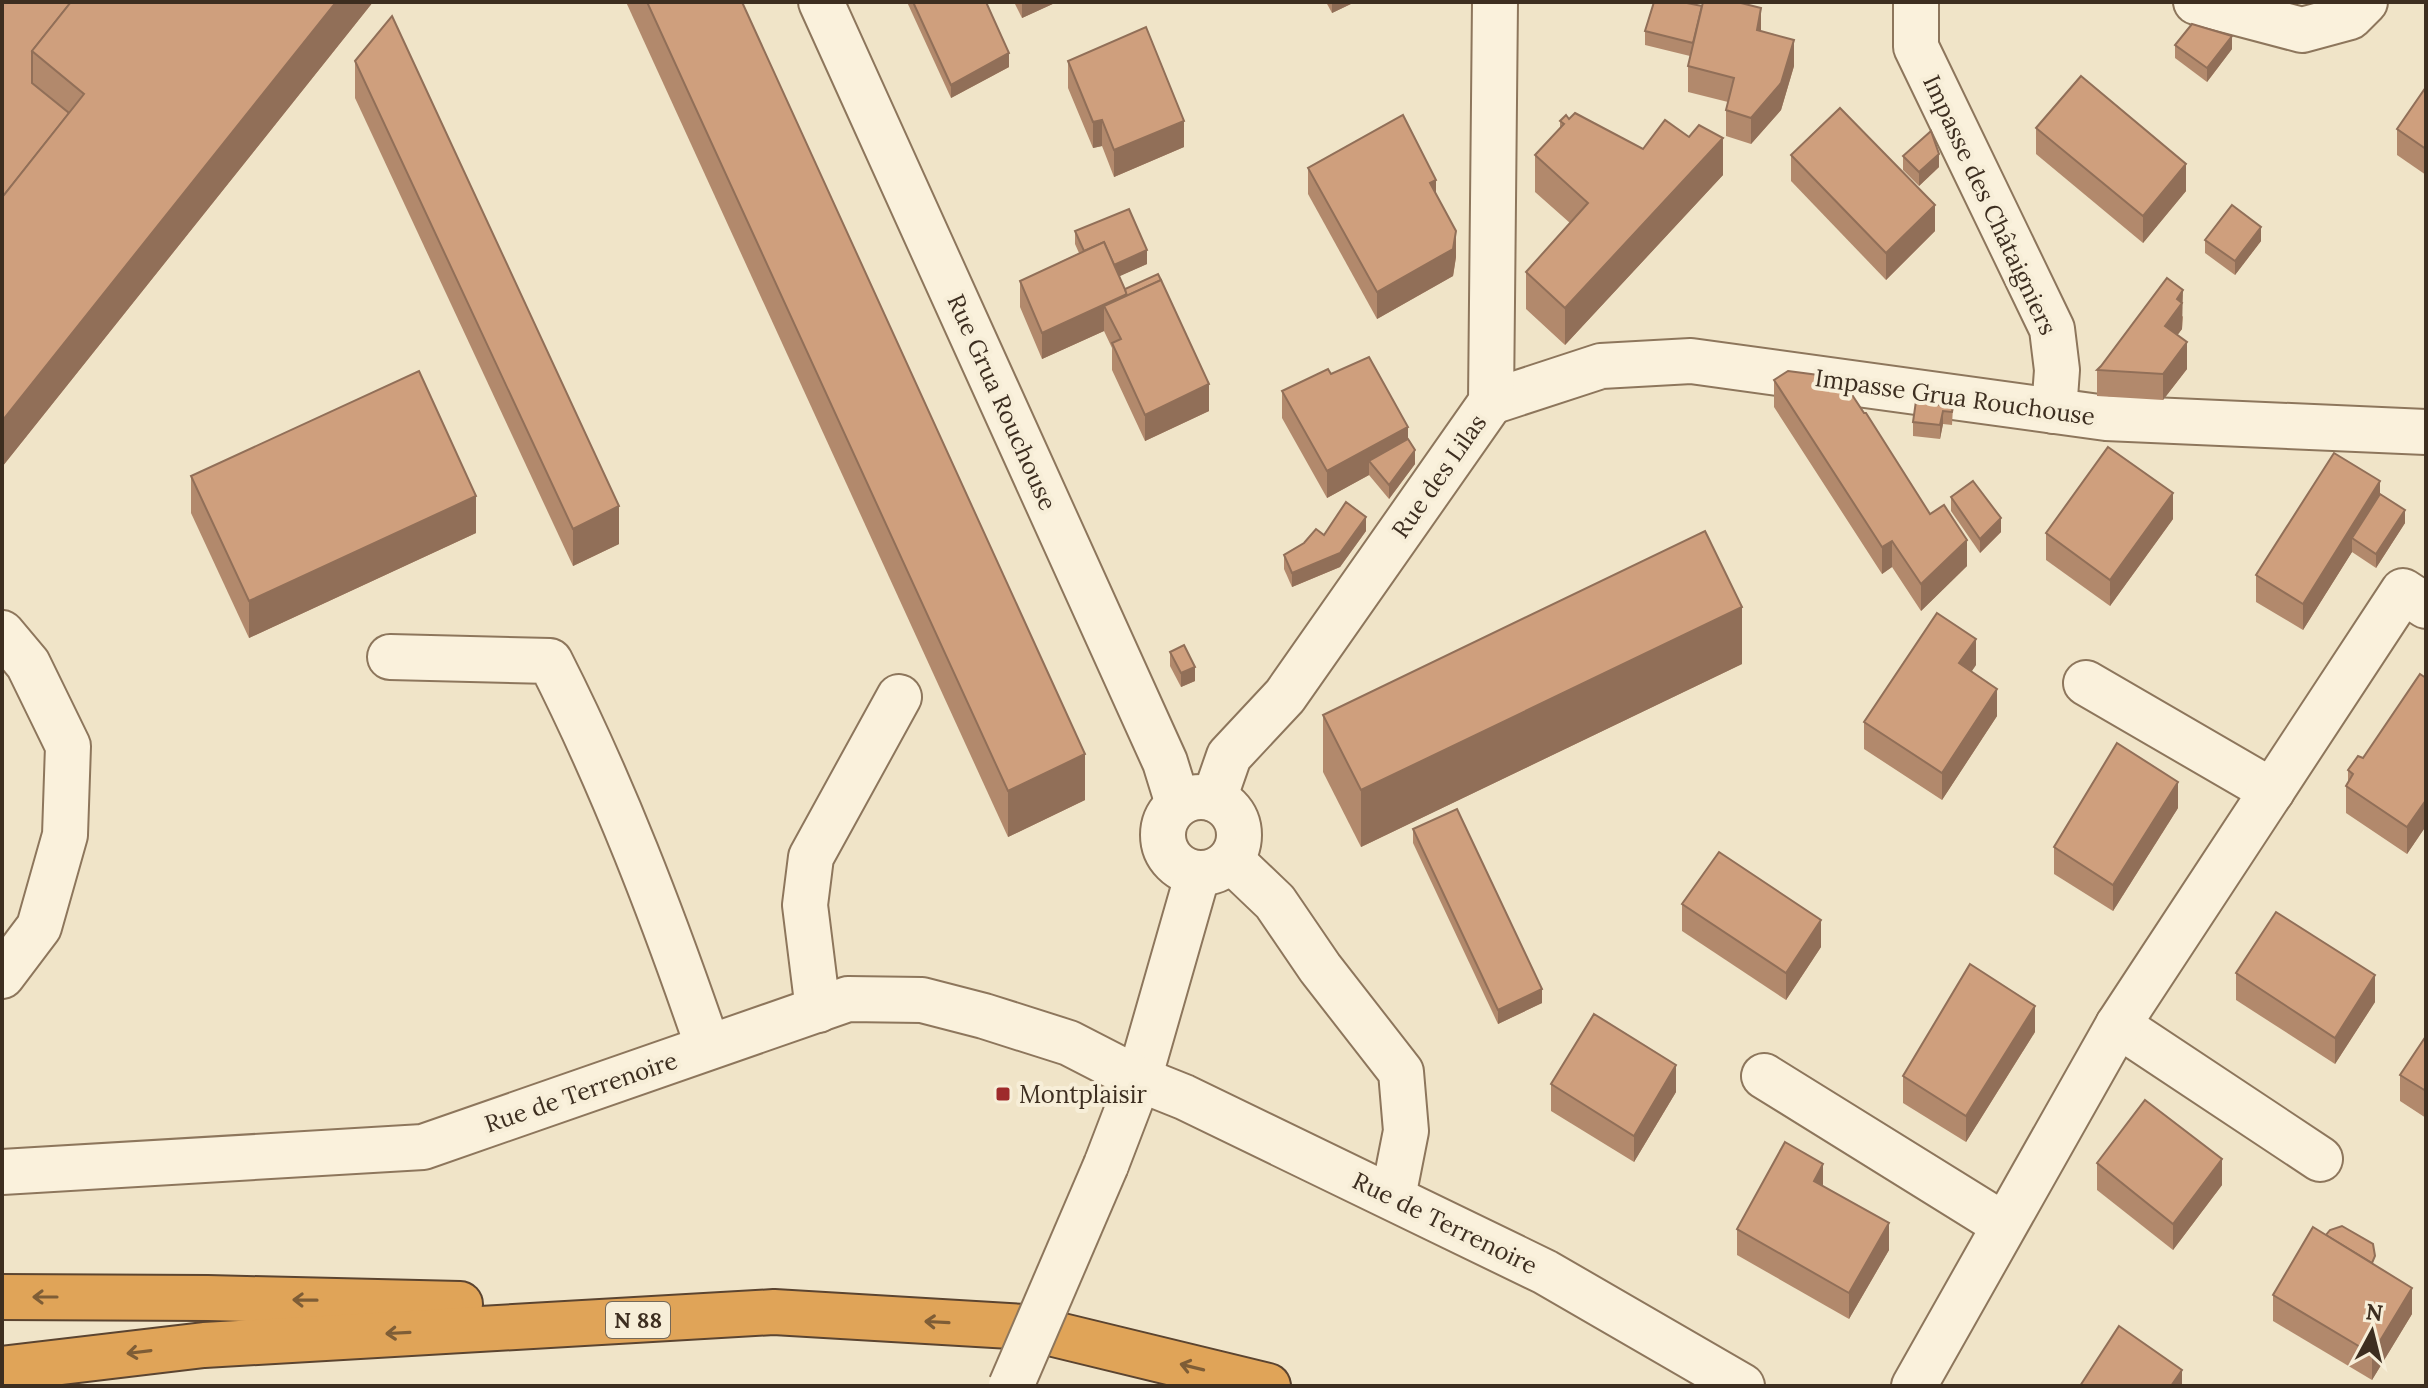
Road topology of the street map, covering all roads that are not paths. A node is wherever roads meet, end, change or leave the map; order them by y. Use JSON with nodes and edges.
{"nodes":[{"id":1,"x":821,"y":2,"type":"edge"},
{"id":2,"x":1495,"y":2,"type":"edge"},
{"id":3,"x":1916,"y":2,"type":"edge"},
{"id":4,"x":2196,"y":2,"type":"edge"},
{"id":5,"x":2365,"y":2,"type":"edge"},
{"id":6,"x":1491,"y":402,"type":"junction"},
{"id":7,"x":2054,"y":411,"type":"junction"},
{"id":8,"x":2426,"y":432,"type":"edge"},
{"id":9,"x":2426,"y":606,"type":"edge"},
{"id":10,"x":2,"y":633,"type":"edge"},
{"id":11,"x":390,"y":657,"type":"dead end"},
{"id":12,"x":2086,"y":683,"type":"dead end"},
{"id":13,"x":899,"y":697,"type":"dead end"},
{"id":14,"x":2272,"y":791,"type":"junction"},
{"id":15,"x":1196,"y":801,"type":"junction"},
{"id":16,"x":1215,"y":867,"type":"junction"},
{"id":17,"x":2,"y":976,"type":"edge"},
{"id":18,"x":818,"y":1010,"type":"junction"},
{"id":19,"x":2118,"y":1025,"type":"junction"},
{"id":20,"x":708,"y":1047,"type":"junction"},
{"id":21,"x":1764,"y":1076,"type":"dead end"},
{"id":22,"x":1139,"y":1079,"type":"junction"},
{"id":23,"x":2320,"y":1159,"type":"dead end"},
{"id":24,"x":2,"y":1172,"type":"edge"},
{"id":25,"x":1393,"y":1197,"type":"junction"},
{"id":26,"x":2004,"y":1225,"type":"junction"},
{"id":27,"x":2,"y":1297,"type":"edge"},
{"id":28,"x":774,"y":1312,"type":"junction"},
{"id":29,"x":2,"y":1369,"type":"edge"},
{"id":30,"x":1011,"y":1386,"type":"edge"},
{"id":31,"x":1268,"y":1386,"type":"edge"},
{"id":32,"x":1742,"y":1386,"type":"edge"},
{"id":33,"x":1914,"y":1386,"type":"edge"}],
"edges":[{"from":1,"to":15,"type":"street","name":"Rue Grua Rouchouse"},
{"from":2,"to":6,"type":"street","name":"Rue des Lilas"},
{"from":3,"to":7,"type":"street","name":"Impasse des Châtaigniers"},
{"from":4,"to":5,"type":"street"},
{"from":6,"to":7,"type":"street","name":"Impasse Grua Rouchouse"},
{"from":6,"to":15,"type":"street","name":"Rue des Lilas"},
{"from":7,"to":8,"type":"street","name":"Impasse Grua Rouchouse"},
{"from":9,"to":14,"type":"street"},
{"from":10,"to":17,"type":"street"},
{"from":11,"to":20,"type":"street"},
{"from":12,"to":14,"type":"street"},
{"from":13,"to":18,"type":"street"},
{"from":14,"to":19,"type":"street"},
{"from":15,"to":16,"type":"street"},
{"from":15,"to":16,"type":"street"},
{"from":16,"to":22,"type":"street"},
{"from":16,"to":25,"type":"street"},
{"from":18,"to":20,"type":"street","name":"Rue de Terrenoire"},
{"from":18,"to":22,"type":"street","name":"Rue de Terrenoire"},
{"from":19,"to":23,"type":"street"},
{"from":19,"to":26,"type":"street"},
{"from":20,"to":24,"type":"street","name":"Rue de Terrenoire"},
{"from":21,"to":26,"type":"street"},
{"from":22,"to":25,"type":"street","name":"Rue de Terrenoire"},
{"from":22,"to":30,"type":"street","bridge":true},
{"from":25,"to":32,"type":"street","name":"Rue de Terrenoire"},
{"from":26,"to":33,"type":"street"},
{"from":28,"to":27,"type":"highway","one_way":true},
{"from":28,"to":29,"type":"highway","number":"N 88","one_way":true},
{"from":31,"to":28,"type":"highway","number":"N 88","one_way":true}]}
